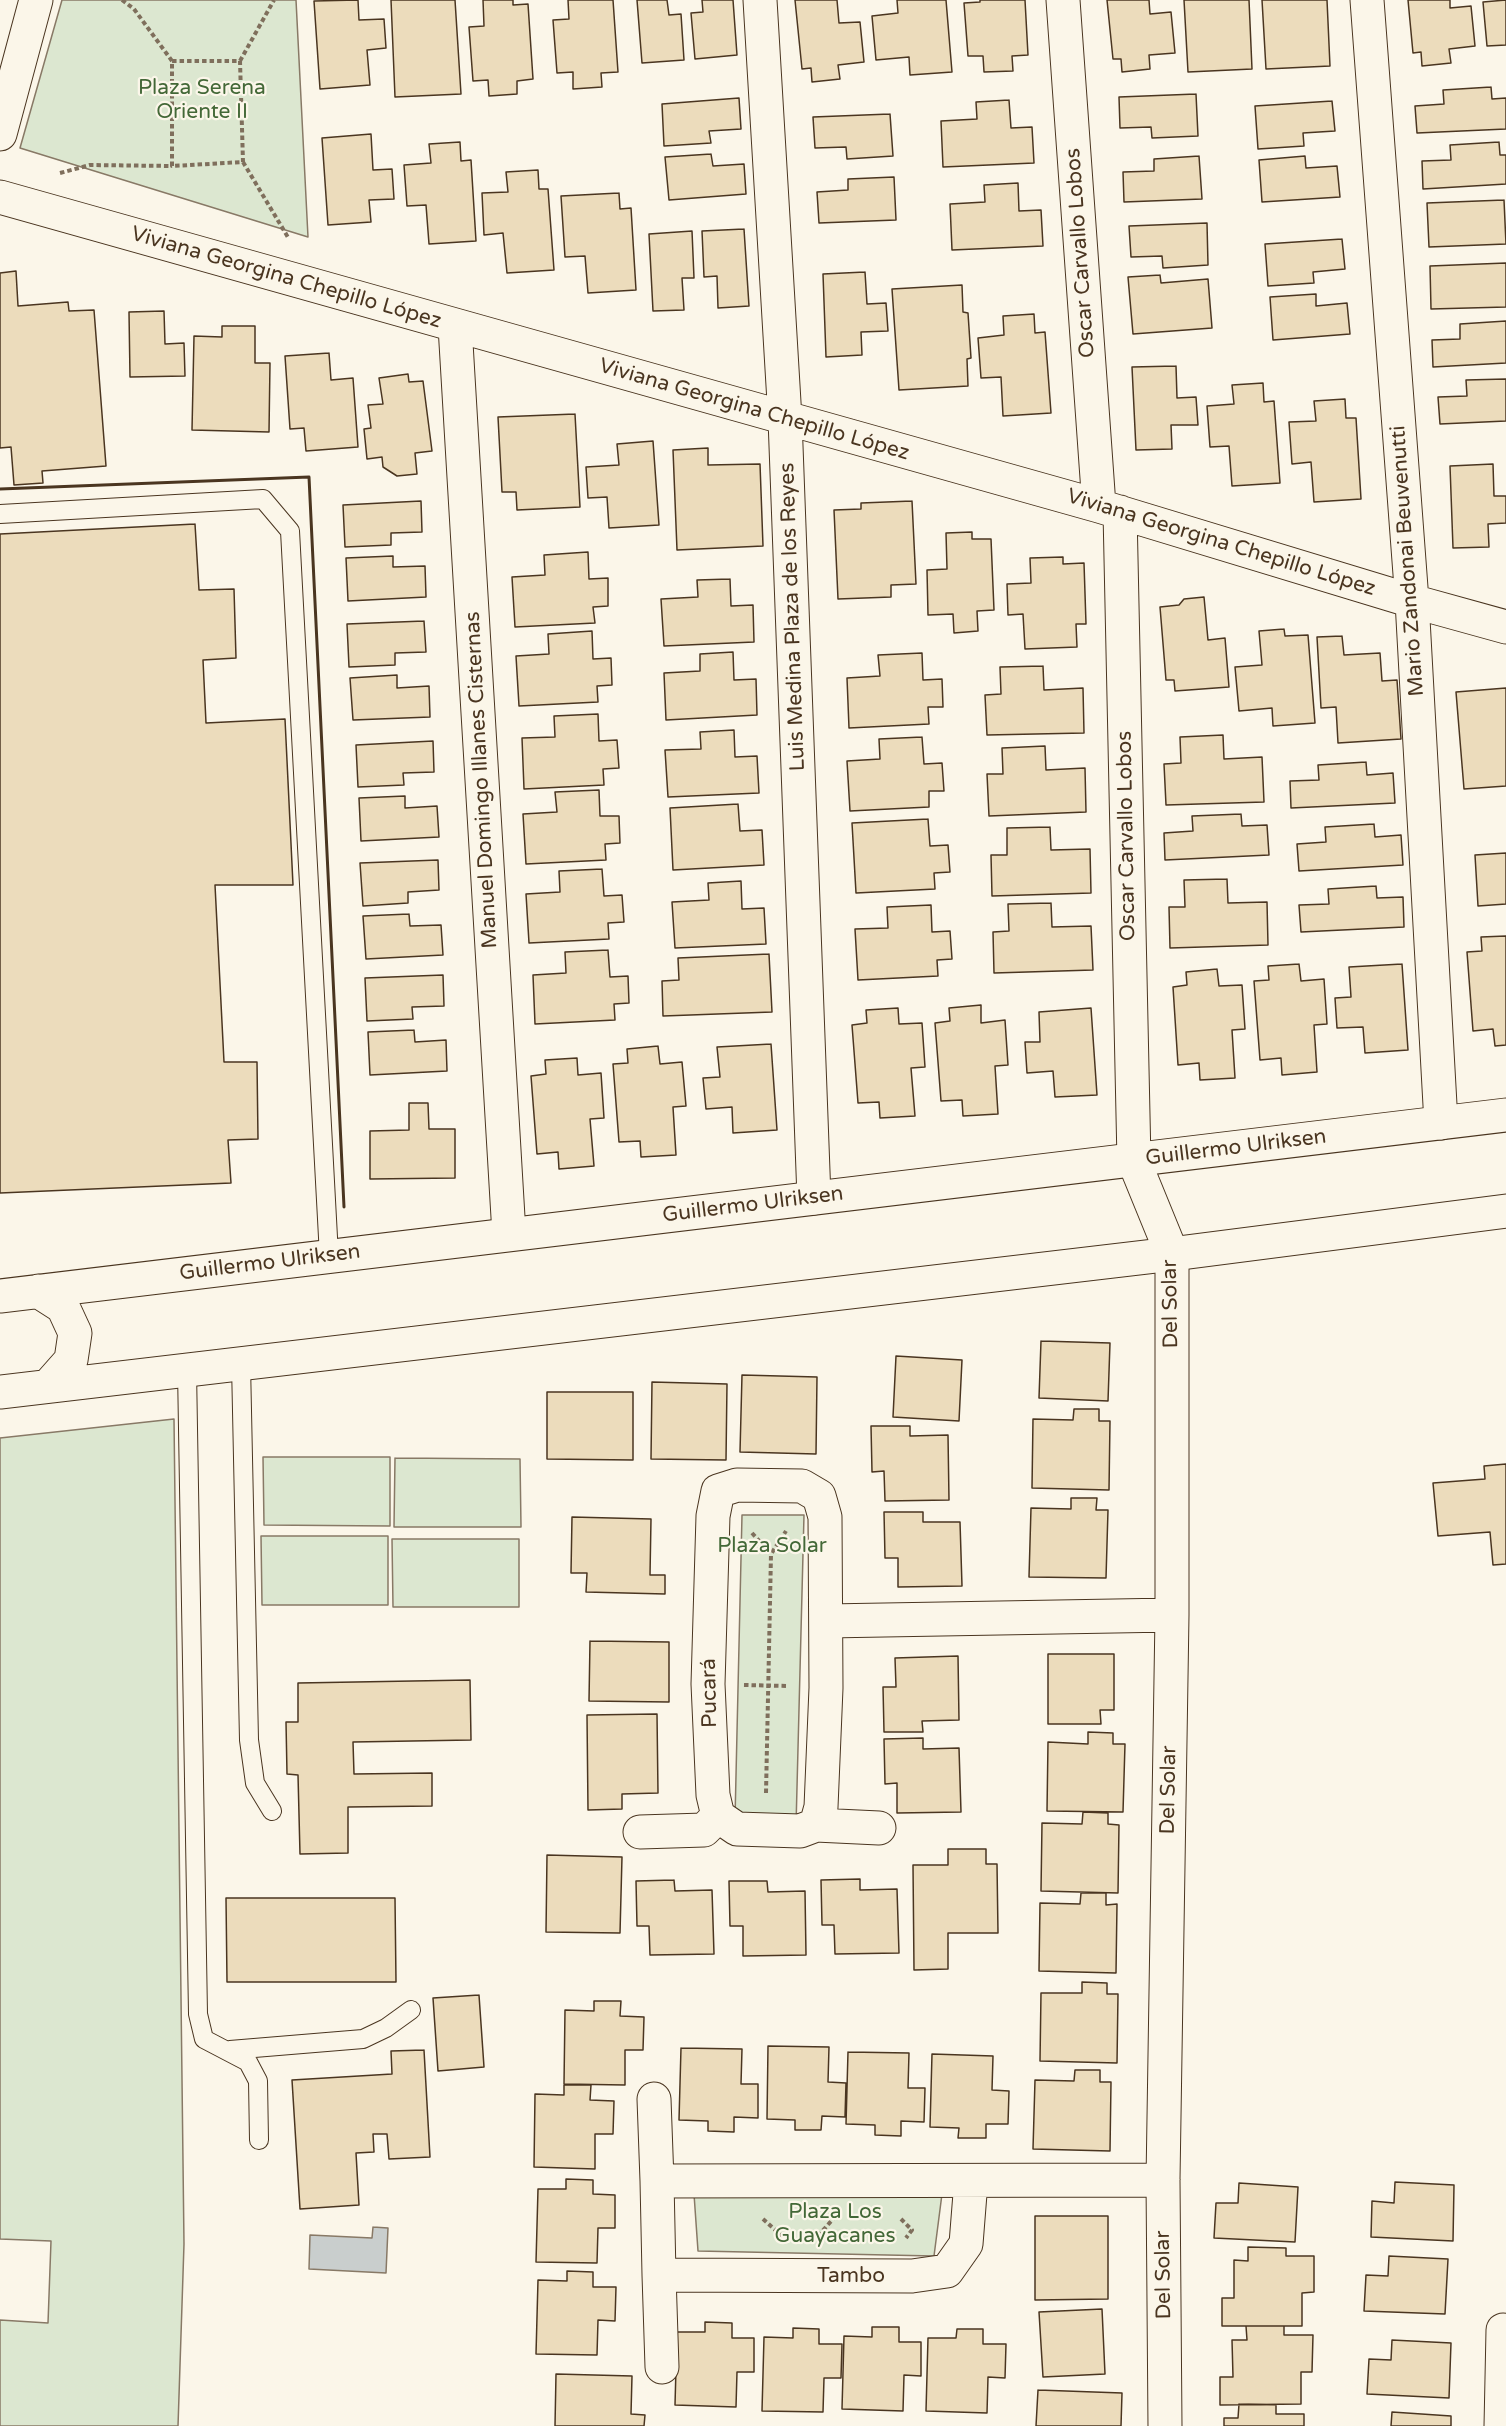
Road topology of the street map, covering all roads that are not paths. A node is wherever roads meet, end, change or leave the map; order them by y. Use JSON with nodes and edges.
{"nodes":[{"id":1,"x":36,"y":0,"type":"edge"},
{"id":2,"x":760,"y":0,"type":"edge"},
{"id":3,"x":1063,"y":0,"type":"edge"},
{"id":4,"x":1367,"y":0,"type":"edge"},
{"id":5,"x":0,"y":134,"type":"edge"},
{"id":6,"x":0,"y":197,"type":"edge"},
{"id":7,"x":454,"y":326,"type":"junction"},
{"id":8,"x":785,"y":418,"type":"junction"},
{"id":9,"x":1109,"y":509,"type":"junction"},
{"id":10,"x":0,"y":514,"type":"edge"},
{"id":11,"x":1412,"y":601,"type":"junction"},
{"id":12,"x":1506,"y":627,"type":"edge"},
{"id":13,"x":1506,"y":1114,"type":"edge"},
{"id":14,"x":1441,"y":1123,"type":"junction"},
{"id":15,"x":1134,"y":1161,"type":"junction"},
{"id":16,"x":814,"y":1198,"type":"junction"},
{"id":17,"x":1506,"y":1211,"type":"edge"},
{"id":18,"x":509,"y":1234,"type":"junction"},
{"id":19,"x":1172,"y":1254,"type":"junction"},
{"id":20,"x":329,"y":1256,"type":"junction"},
{"id":21,"x":38,"y":1291,"type":"junction"},
{"id":22,"x":0,"y":1296,"type":"edge"},
{"id":23,"x":241,"y":1364,"type":"junction"},
{"id":24,"x":187,"y":1370,"type":"junction"},
{"id":25,"x":48,"y":1386,"type":"junction"},
{"id":26,"x":0,"y":1392,"type":"edge"},
{"id":27,"x":1172,"y":1615,"type":"junction"},
{"id":28,"x":827,"y":1621,"type":"junction"},
{"id":29,"x":272,"y":1811,"type":"dead end"},
{"id":30,"x":718,"y":1816,"type":"junction"},
{"id":31,"x":816,"y":1825,"type":"junction"},
{"id":32,"x":879,"y":1828,"type":"dead end"},
{"id":33,"x":640,"y":1832,"type":"dead end"},
{"id":34,"x":411,"y":2010,"type":"dead end"},
{"id":35,"x":230,"y":2050,"type":"junction"},
{"id":36,"x":654,"y":2099,"type":"dead end"},
{"id":37,"x":259,"y":2140,"type":"dead end"},
{"id":38,"x":1163,"y":2180,"type":"junction"},
{"id":39,"x":657,"y":2181,"type":"junction"},
{"id":40,"x":971,"y":2181,"type":"junction"},
{"id":41,"x":659,"y":2276,"type":"junction"},
{"id":42,"x":1503,"y":2331,"type":"dead end"},
{"id":43,"x":663,"y":2367,"type":"dead end"},
{"id":44,"x":1165,"y":2426,"type":"edge"},
{"id":45,"x":1501,"y":2426,"type":"edge"}],
"edges":[{"from":1,"to":5,"type":"street"},
{"from":2,"to":8,"type":"street","name":"Luis Medina Plaza de los Reyes"},
{"from":3,"to":9,"type":"street","name":"Oscar Carvallo Lobos"},
{"from":4,"to":11,"type":"street","name":"Mario Zandonai Beuvenutti"},
{"from":6,"to":7,"type":"street","name":"Viviana Georgina Chepillo López"},
{"from":7,"to":8,"type":"street","name":"Viviana Georgina Chepillo López"},
{"from":7,"to":18,"type":"street","name":"Manuel Domingo Illanes Cisternas"},
{"from":8,"to":9,"type":"street","name":"Viviana Georgina Chepillo López"},
{"from":8,"to":16,"type":"street","name":"Luis Medina Plaza de los Reyes"},
{"from":9,"to":11,"type":"street","name":"Viviana Georgina Chepillo López"},
{"from":9,"to":15,"type":"street","name":"Oscar Carvallo Lobos"},
{"from":10,"to":20,"type":"lane"},
{"from":11,"to":12,"type":"street","name":"Viviana Georgina Chepillo López"},
{"from":11,"to":14,"type":"street","name":"Mario Zandonai Beuvenutti"},
{"from":13,"to":14,"type":"street","name":"Guillermo Ulriksen"},
{"from":14,"to":15,"type":"street","name":"Guillermo Ulriksen"},
{"from":15,"to":16,"type":"street","name":"Guillermo Ulriksen"},
{"from":15,"to":19,"type":"street","name":"Del Solar"},
{"from":16,"to":18,"type":"street","name":"Guillermo Ulriksen"},
{"from":17,"to":19,"type":"street"},
{"from":18,"to":20,"type":"street","name":"Guillermo Ulriksen"},
{"from":19,"to":23,"type":"street"},
{"from":19,"to":27,"type":"street","name":"Del Solar"},
{"from":20,"to":21,"type":"street","name":"Guillermo Ulriksen"},
{"from":21,"to":22,"type":"street","name":"Guillermo Ulriksen"},
{"from":21,"to":25,"type":"street"},
{"from":23,"to":24,"type":"street"},
{"from":23,"to":29,"type":"lane"},
{"from":24,"to":25,"type":"street"},
{"from":24,"to":35,"type":"lane"},
{"from":25,"to":26,"type":"street"},
{"from":27,"to":28,"type":"street"},
{"from":27,"to":38,"type":"street","name":"Del Solar"},
{"from":28,"to":30,"type":"street","name":"Pucará"},
{"from":28,"to":31,"type":"street","name":"Pucará"},
{"from":30,"to":31,"type":"street"},
{"from":30,"to":33,"type":"street"},
{"from":31,"to":32,"type":"street"},
{"from":34,"to":35,"type":"lane"},
{"from":35,"to":37,"type":"lane"},
{"from":36,"to":39,"type":"street"},
{"from":38,"to":40,"type":"street"},
{"from":38,"to":44,"type":"street","name":"Del Solar"},
{"from":39,"to":40,"type":"street"},
{"from":39,"to":41,"type":"street"},
{"from":40,"to":41,"type":"street","name":"Tambo"},
{"from":41,"to":43,"type":"street"},
{"from":42,"to":45,"type":"street"}]}
